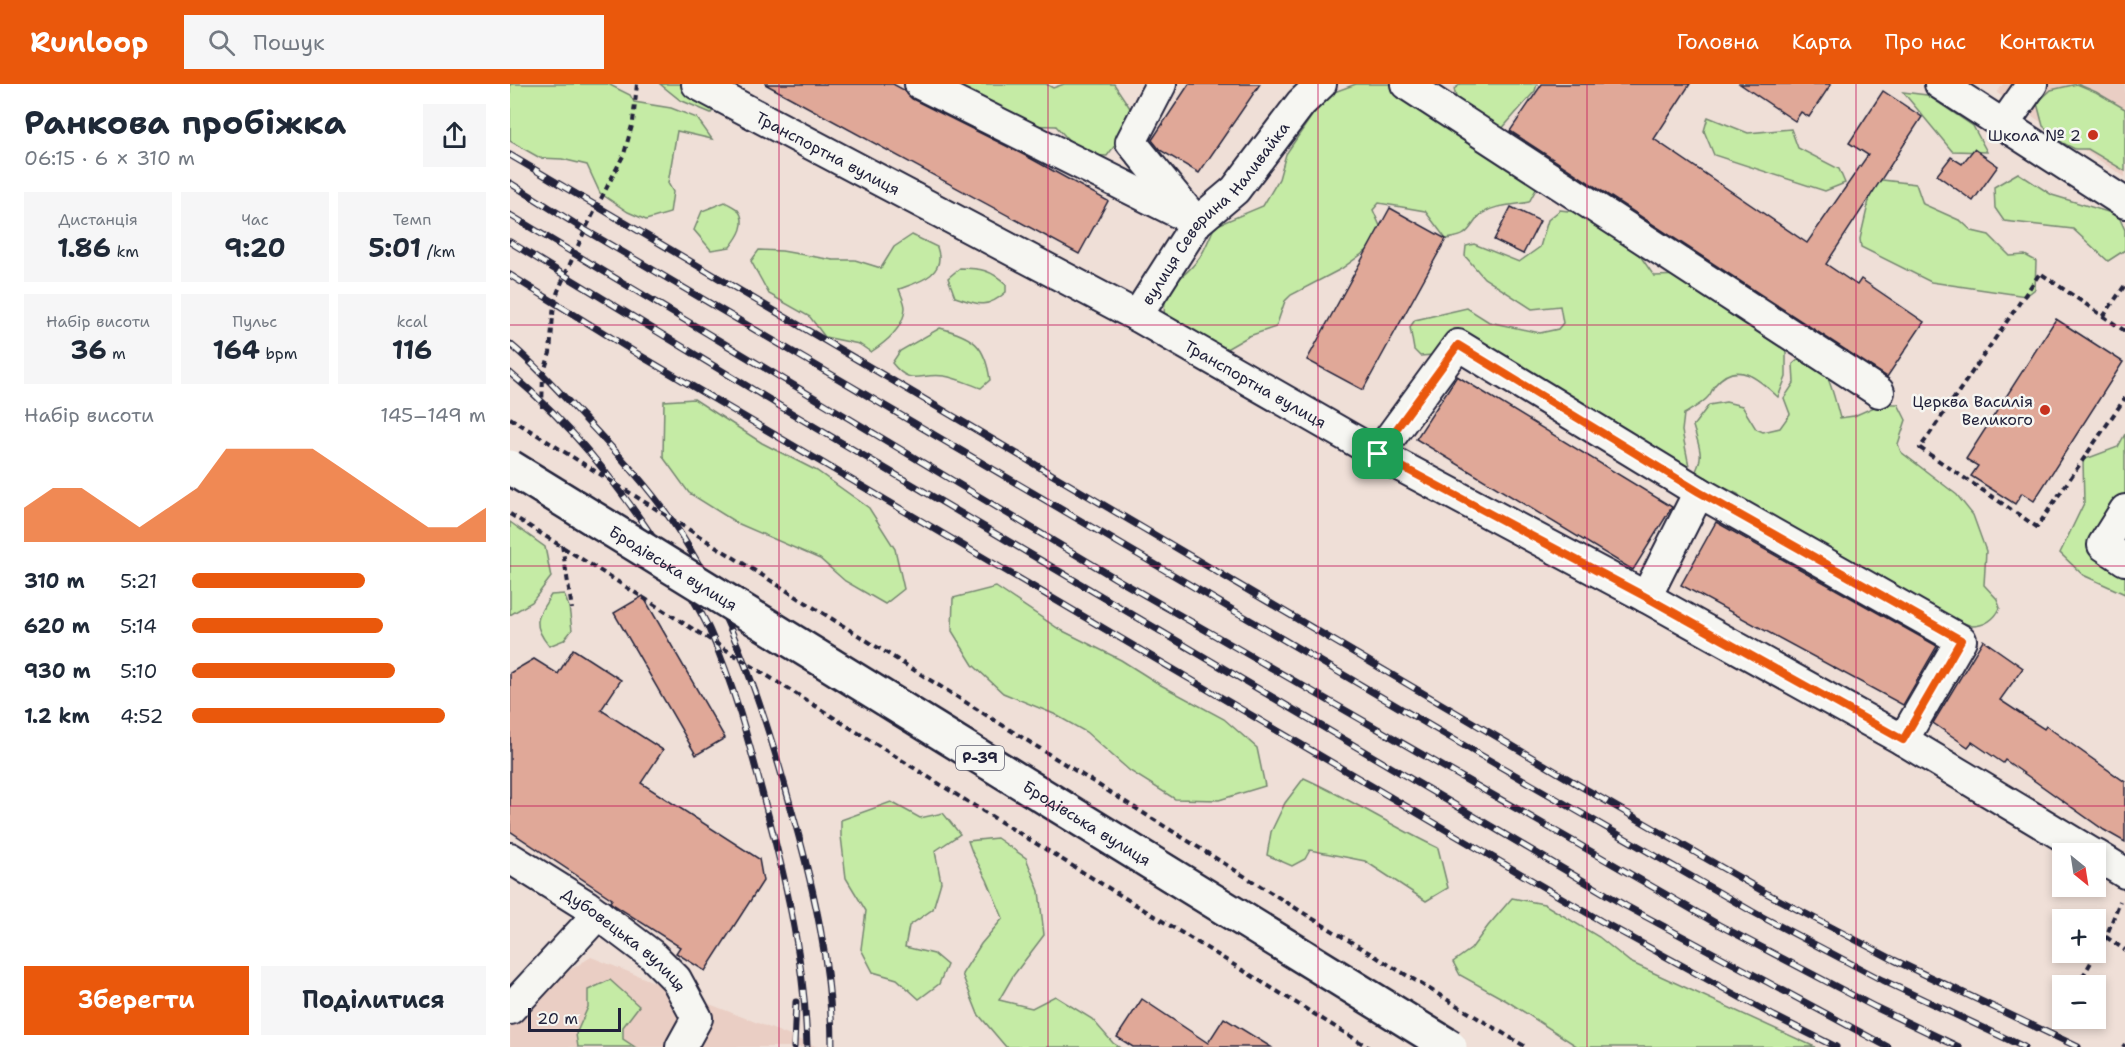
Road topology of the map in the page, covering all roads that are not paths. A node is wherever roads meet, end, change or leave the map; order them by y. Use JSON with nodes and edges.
{"nodes":[{"id":1,"x":697,"y":84,"type":"edge"},
{"id":2,"x":920,"y":84,"type":"edge"},
{"id":3,"x":1161,"y":84,"type":"edge"},
{"id":4,"x":1321,"y":84,"type":"edge"},
{"id":5,"x":1406,"y":84,"type":"edge"},
{"id":6,"x":1940,"y":84,"type":"edge"},
{"id":7,"x":2031,"y":84,"type":"edge"},
{"id":8,"x":1978,"y":94,"type":"edge"},
{"id":9,"x":2004,"y":124,"type":"junction"},
{"id":10,"x":2125,"y":202,"type":"edge"},
{"id":11,"x":1197,"y":222,"type":"junction"},
{"id":12,"x":1137,"y":316,"type":"junction"},
{"id":13,"x":1878,"y":392,"type":"dead end"},
{"id":14,"x":1378,"y":454,"type":"junction"},
{"id":15,"x":510,"y":467,"type":"edge"},
{"id":16,"x":1699,"y":492,"type":"junction"},
{"id":17,"x":2125,"y":510,"type":"edge"},
{"id":18,"x":2125,"y":560,"type":"edge"},
{"id":19,"x":1646,"y":597,"type":"junction"},
{"id":20,"x":1903,"y":740,"type":"junction"},
{"id":21,"x":2076,"y":843,"type":"edge"},
{"id":22,"x":510,"y":858,"type":"edge"},
{"id":23,"x":2106,"y":867,"type":"edge"},
{"id":24,"x":2123,"y":885,"type":"edge"},
{"id":25,"x":598,"y":914,"type":"junction"},
{"id":26,"x":510,"y":1009,"type":"edge"},
{"id":27,"x":681,"y":1047,"type":"edge"},
{"id":28,"x":1450,"y":1047,"type":"edge"}],
"edges":[{"from":1,"to":12,"type":"street","name":"Транспортна вулиця"},
{"from":2,"to":11,"type":"street"},
{"from":3,"to":11,"type":"street"},
{"from":4,"to":11,"type":"street","name":"вулиця Северина Наливайка"},
{"from":5,"to":13,"type":"street"},
{"from":6,"to":8,"type":"street"},
{"from":7,"to":9,"type":"street"},
{"from":8,"to":9,"type":"street"},
{"from":9,"to":10,"type":"street"},
{"from":11,"to":12,"type":"street","name":"вулиця Северина Наливайка"},
{"from":12,"to":14,"type":"street","name":"Транспортна вулиця"},
{"from":14,"to":16,"type":"street"},
{"from":14,"to":19,"type":"street","name":"Транспортна вулиця"},
{"from":15,"to":28,"type":"main road","name":"Бродівська вулиця","number":"Р-39","bridge":true},
{"from":16,"to":19,"type":"street"},
{"from":16,"to":20,"type":"street"},
{"from":17,"to":18,"type":"street"},
{"from":19,"to":20,"type":"street","name":"Транспортна вулиця"},
{"from":20,"to":21,"type":"street","name":"Транспортна вулиця"},
{"from":22,"to":25,"type":"street","name":"Дубовецька вулиця"},
{"from":23,"to":24,"type":"street","name":"Транспортна вулиця"},
{"from":25,"to":26,"type":"street"},
{"from":25,"to":27,"type":"street","name":"Дубовецька вулиця"}]}
